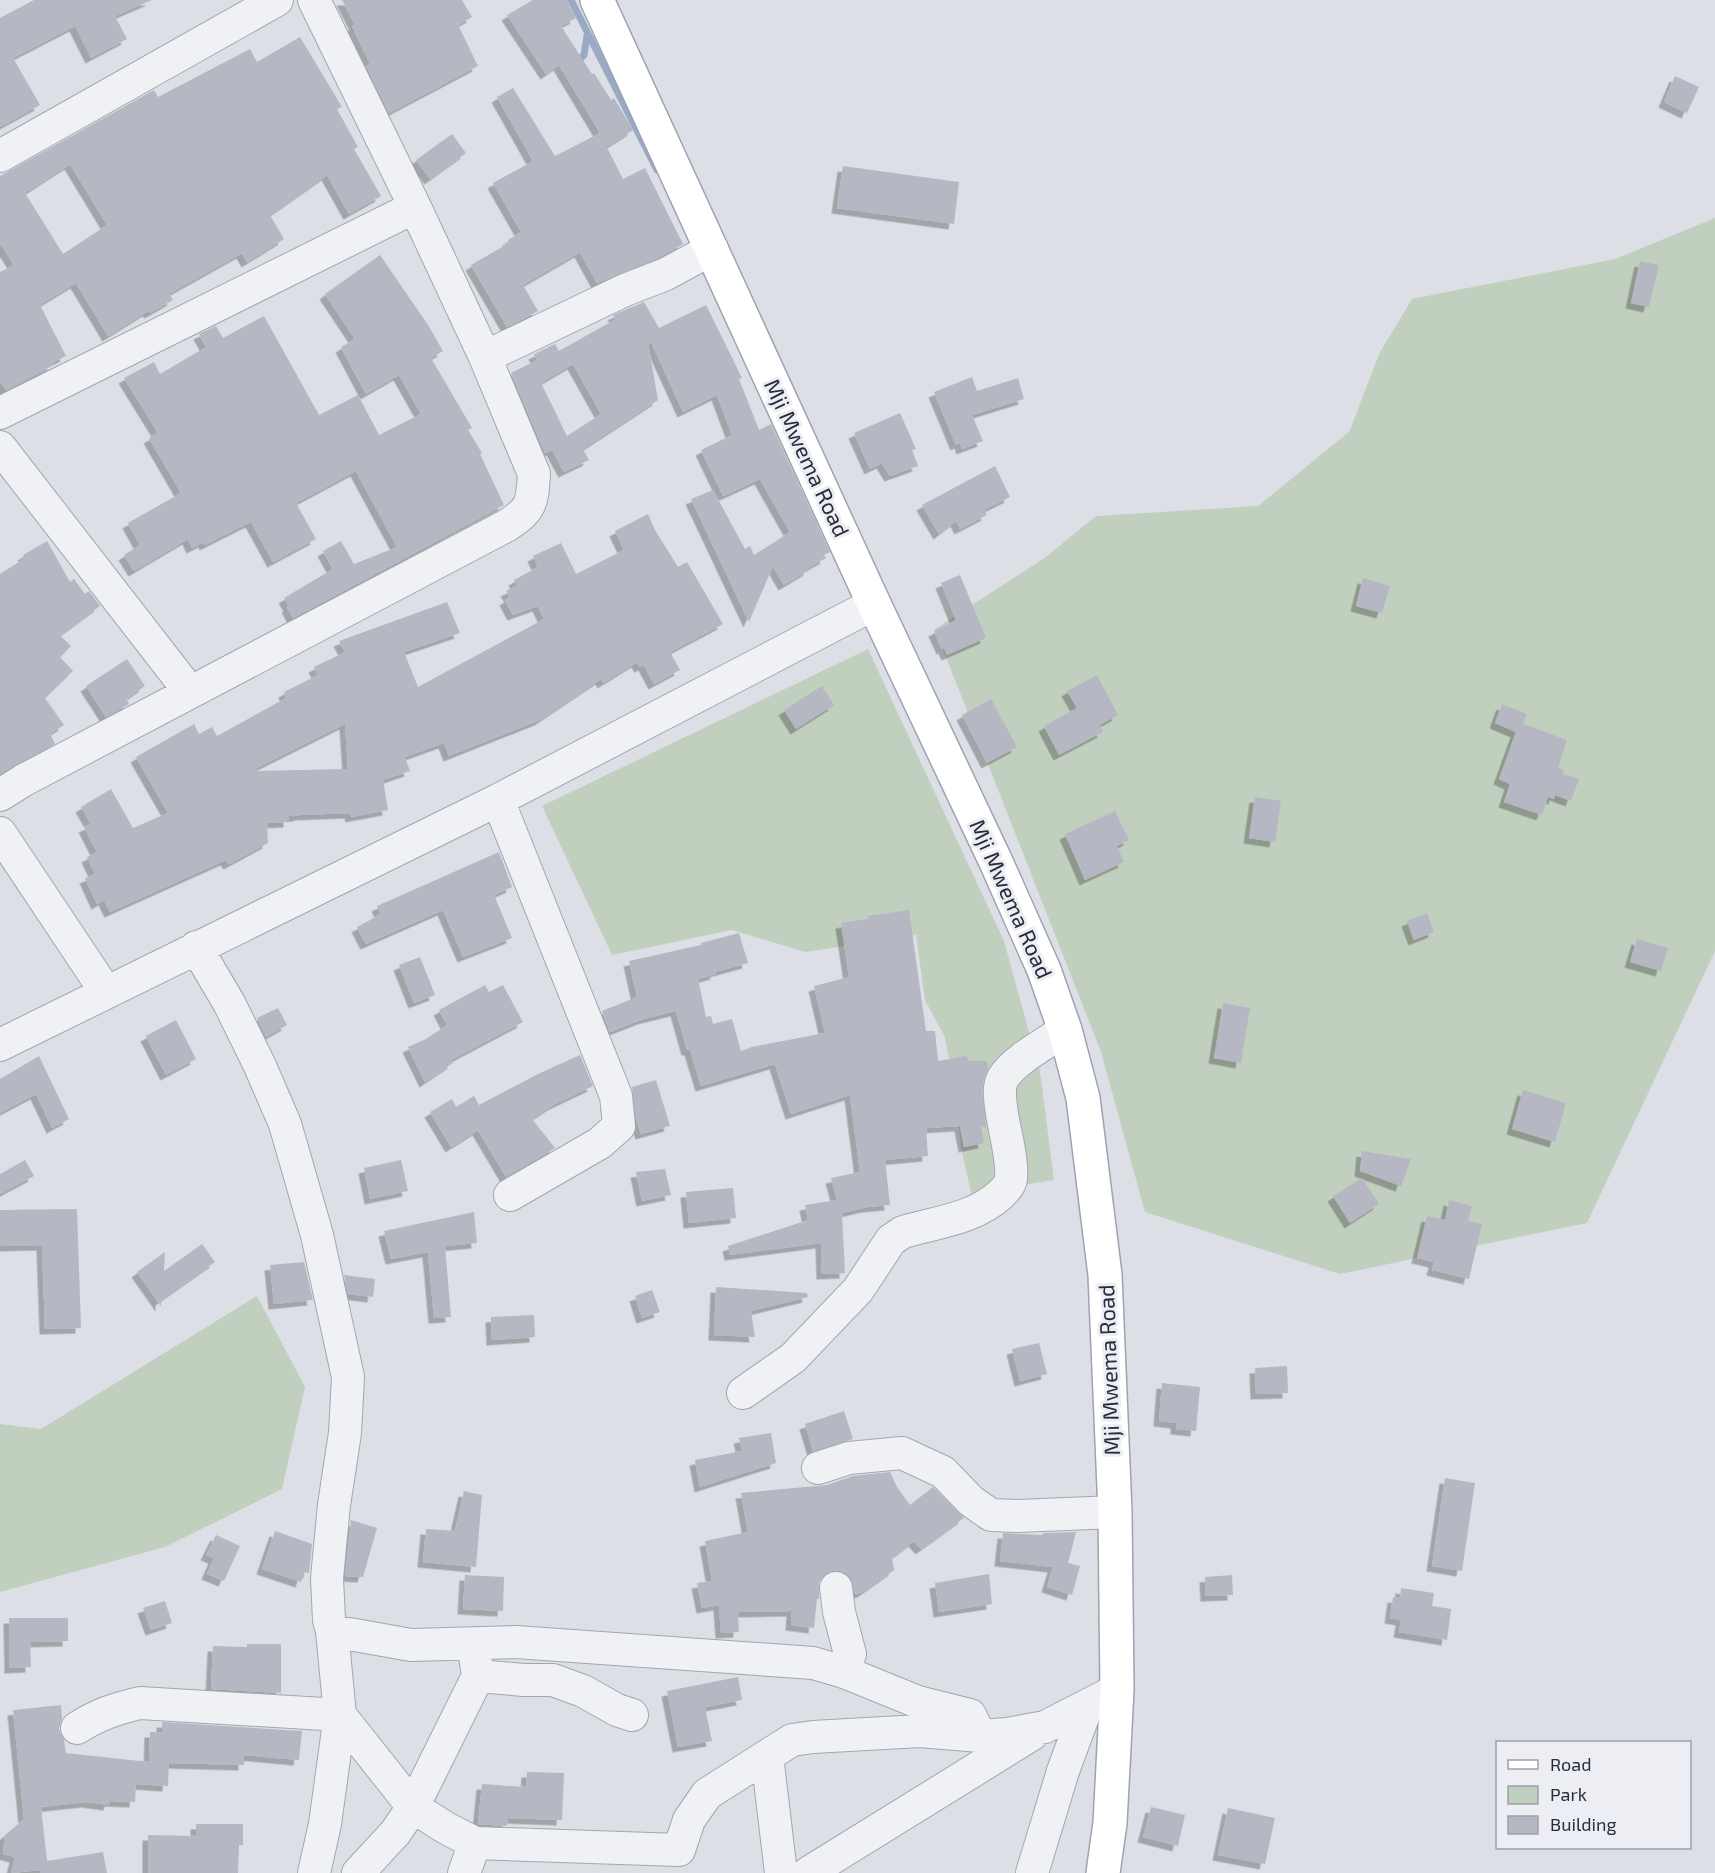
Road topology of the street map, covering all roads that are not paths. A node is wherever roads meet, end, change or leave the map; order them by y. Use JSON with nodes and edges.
{"nodes":[{"id":1,"x":277,"y":0,"type":"edge"},
{"id":2,"x":314,"y":0,"type":"edge"},
{"id":3,"x":597,"y":0,"type":"edge"},
{"id":4,"x":0,"y":156,"type":"edge"},
{"id":5,"x":415,"y":207,"type":"junction"},
{"id":6,"x":712,"y":249,"type":"junction"},
{"id":7,"x":485,"y":357,"type":"junction"},
{"id":8,"x":0,"y":413,"type":"edge"},
{"id":9,"x":0,"y":447,"type":"edge"},
{"id":10,"x":874,"y":604,"type":"junction"},
{"id":11,"x":190,"y":692,"type":"junction"},
{"id":12,"x":0,"y":795,"type":"edge"},
{"id":13,"x":498,"y":800,"type":"junction"},
{"id":14,"x":0,"y":833,"type":"edge"},
{"id":15,"x":196,"y":947,"type":"junction"},
{"id":16,"x":106,"y":992,"type":"junction"},
{"id":17,"x":1065,"y":1030,"type":"junction"},
{"id":18,"x":0,"y":1045,"type":"edge"},
{"id":19,"x":510,"y":1195,"type":"dead end"},
{"id":20,"x":743,"y":1393,"type":"dead end"},
{"id":21,"x":818,"y":1468,"type":"dead end"},
{"id":22,"x":1115,"y":1512,"type":"junction"},
{"id":23,"x":836,"y":1588,"type":"dead end"},
{"id":24,"x":332,"y":1631,"type":"junction"},
{"id":25,"x":474,"y":1643,"type":"junction"},
{"id":26,"x":844,"y":1672,"type":"junction"},
{"id":27,"x":478,"y":1676,"type":"junction"},
{"id":28,"x":1117,"y":1690,"type":"junction"},
{"id":29,"x":1087,"y":1706,"type":"junction"},
{"id":30,"x":340,"y":1714,"type":"junction"},
{"id":31,"x":632,"y":1715,"type":"dead end"},
{"id":32,"x":1045,"y":1726,"type":"junction"},
{"id":33,"x":77,"y":1728,"type":"dead end"},
{"id":34,"x":980,"y":1736,"type":"junction"},
{"id":35,"x":767,"y":1756,"type":"junction"},
{"id":36,"x":413,"y":1807,"type":"junction"},
{"id":37,"x":475,"y":1843,"type":"junction"},
{"id":38,"x":678,"y":1861,"type":"edge"},
{"id":39,"x":314,"y":1873,"type":"edge"},
{"id":40,"x":358,"y":1873,"type":"edge"},
{"id":41,"x":464,"y":1873,"type":"edge"},
{"id":42,"x":781,"y":1873,"type":"edge"},
{"id":43,"x":808,"y":1873,"type":"edge"},
{"id":44,"x":1032,"y":1873,"type":"edge"},
{"id":45,"x":1104,"y":1873,"type":"edge"}],
"edges":[{"from":1,"to":4,"type":"street"},
{"from":2,"to":5,"type":"street"},
{"from":3,"to":6,"type":"main road","name":"Mji Mwema Road"},
{"from":5,"to":7,"type":"street"},
{"from":5,"to":8,"type":"street"},
{"from":6,"to":7,"type":"street"},
{"from":6,"to":10,"type":"main road","name":"Mji Mwema Road"},
{"from":7,"to":11,"type":"street"},
{"from":9,"to":11,"type":"street"},
{"from":10,"to":13,"type":"street"},
{"from":10,"to":17,"type":"main road","name":"Mji Mwema Road"},
{"from":11,"to":12,"type":"street"},
{"from":13,"to":15,"type":"street"},
{"from":13,"to":19,"type":"street"},
{"from":14,"to":16,"type":"street"},
{"from":15,"to":16,"type":"street"},
{"from":15,"to":24,"type":"street"},
{"from":16,"to":18,"type":"street"},
{"from":17,"to":20,"type":"street"},
{"from":17,"to":22,"type":"main road","name":"Mji Mwema Road"},
{"from":21,"to":22,"type":"street"},
{"from":22,"to":28,"type":"main road","name":"Mji Mwema Road"},
{"from":23,"to":26,"type":"street"},
{"from":24,"to":25,"type":"street"},
{"from":24,"to":30,"type":"street"},
{"from":25,"to":26,"type":"street"},
{"from":25,"to":27,"type":"street"},
{"from":26,"to":34,"type":"street"},
{"from":27,"to":31,"type":"street"},
{"from":27,"to":36,"type":"street"},
{"from":28,"to":29,"type":"street"},
{"from":28,"to":45,"type":"main road","name":"Mji Mwema Road"},
{"from":29,"to":32,"type":"street"},
{"from":29,"to":44,"type":"street"},
{"from":30,"to":33,"type":"street"},
{"from":30,"to":36,"type":"street"},
{"from":30,"to":39,"type":"street"},
{"from":32,"to":34,"type":"street"},
{"from":32,"to":43,"type":"street"},
{"from":34,"to":35,"type":"street"},
{"from":35,"to":38,"type":"street"},
{"from":35,"to":42,"type":"street"},
{"from":36,"to":37,"type":"street"},
{"from":36,"to":40,"type":"street"},
{"from":37,"to":38,"type":"street"},
{"from":37,"to":41,"type":"street"}]}
